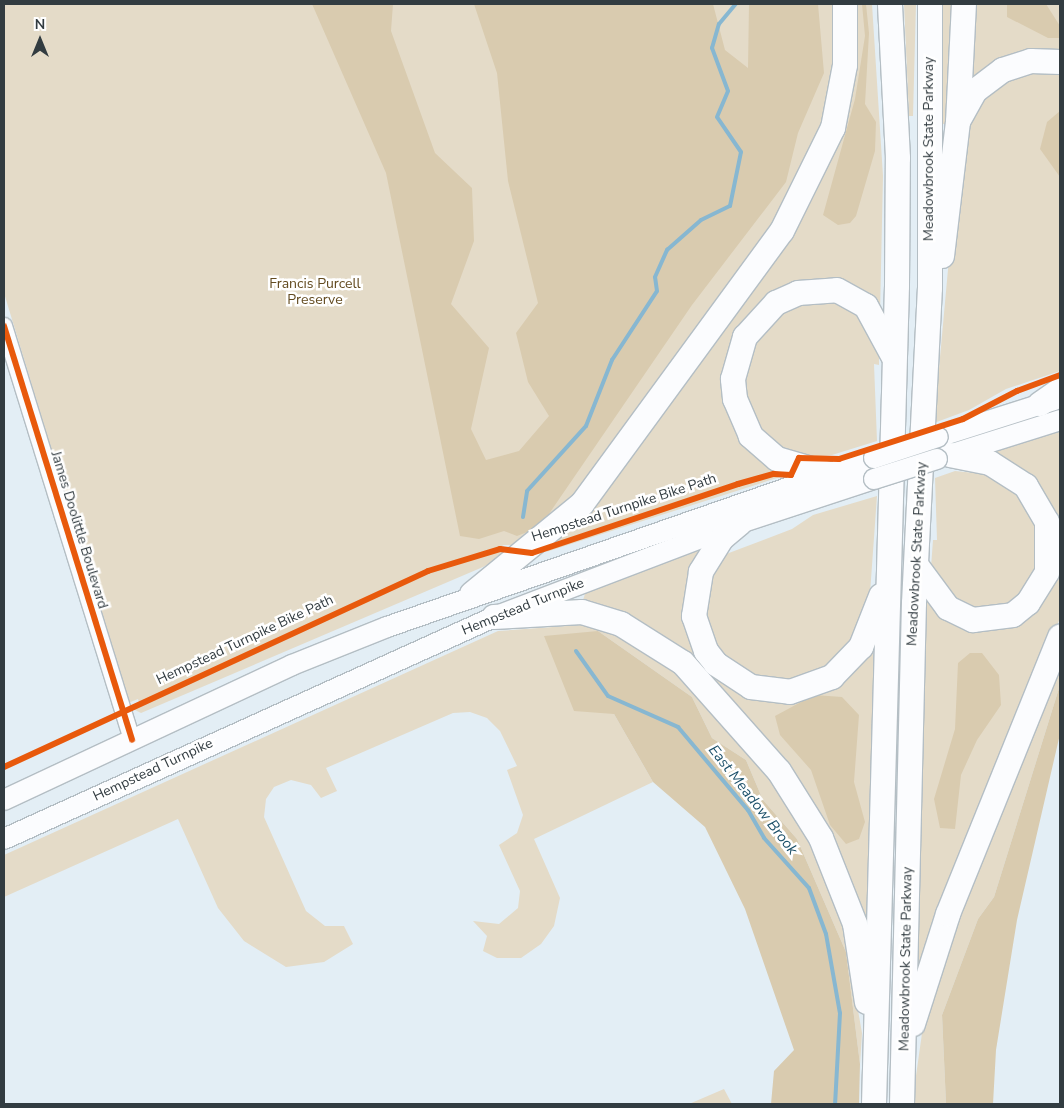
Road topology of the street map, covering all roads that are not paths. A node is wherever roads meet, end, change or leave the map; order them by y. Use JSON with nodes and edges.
{"nodes":[{"id":1,"x":845,"y":4,"type":"edge"},
{"id":2,"x":890,"y":4,"type":"edge"},
{"id":3,"x":930,"y":4,"type":"edge"},
{"id":4,"x":964,"y":4,"type":"edge"},
{"id":5,"x":1060,"y":62,"type":"edge"},
{"id":6,"x":958,"y":122,"type":"junction"},
{"id":7,"x":4,"y":326,"type":"edge"},
{"id":8,"x":894,"y":360,"type":"junction"},
{"id":9,"x":1060,"y":390,"type":"edge"},
{"id":10,"x":1050,"y":401,"type":"edge"},
{"id":11,"x":924,"y":412,"type":"junction"},
{"id":12,"x":1060,"y":420,"type":"edge"},
{"id":13,"x":942,"y":450,"type":"junction"},
{"id":14,"x":829,"y":474,"type":"junction"},
{"id":15,"x":740,"y":523,"type":"junction"},
{"id":16,"x":917,"y":566,"type":"junction"},
{"id":17,"x":888,"y":575,"type":"junction"},
{"id":18,"x":472,"y":594,"type":"junction"},
{"id":19,"x":494,"y":617,"type":"junction"},
{"id":20,"x":1060,"y":637,"type":"edge"},
{"id":21,"x":132,"y":740,"type":"junction"},
{"id":22,"x":4,"y":800,"type":"edge"},
{"id":23,"x":4,"y":839,"type":"edge"},
{"id":24,"x":904,"y":1046,"type":"junction"},
{"id":25,"x":876,"y":1048,"type":"junction"},
{"id":26,"x":874,"y":1104,"type":"edge"},
{"id":27,"x":902,"y":1104,"type":"edge"}],
"edges":[{"from":1,"to":18,"type":"highway"},
{"from":2,"to":8,"type":"highway","name":"Meadowbrook State Parkway"},
{"from":3,"to":11,"type":"highway","name":"Meadowbrook State Parkway"},
{"from":4,"to":6,"type":"highway"},
{"from":5,"to":6,"type":"highway"},
{"from":6,"to":11,"type":"highway"},
{"from":7,"to":21,"type":"street","name":"James Doolittle Boulevard"},
{"from":8,"to":14,"type":"highway"},
{"from":8,"to":17,"type":"highway","name":"Meadowbrook State Parkway"},
{"from":9,"to":10,"type":"highway"},
{"from":10,"to":13,"type":"main road","name":"Hempstead Turnpike"},
{"from":11,"to":16,"type":"highway","name":"Meadowbrook State Parkway"},
{"from":12,"to":13,"type":"main road","name":"Hempstead Turnpike"},
{"from":13,"to":14,"type":"main road","name":"Hempstead Turnpike","bridge":true},
{"from":13,"to":15,"type":"main road","name":"Hempstead Turnpike","bridge":true},
{"from":13,"to":16,"type":"highway"},
{"from":14,"to":18,"type":"main road","name":"Hempstead Turnpike"},
{"from":15,"to":17,"type":"highway"},
{"from":15,"to":19,"type":"main road","name":"Hempstead Turnpike"},
{"from":16,"to":24,"type":"highway","name":"Meadowbrook State Parkway"},
{"from":17,"to":25,"type":"highway","name":"Meadowbrook State Parkway"},
{"from":18,"to":21,"type":"main road","name":"Hempstead Turnpike"},
{"from":19,"to":23,"type":"main road","name":"Hempstead Turnpike"},
{"from":19,"to":25,"type":"highway"},
{"from":20,"to":24,"type":"highway"},
{"from":21,"to":22,"type":"main road","name":"Hempstead Turnpike"},
{"from":24,"to":27,"type":"highway","name":"Meadowbrook State Parkway"},
{"from":25,"to":26,"type":"highway","name":"Meadowbrook State Parkway"}]}
